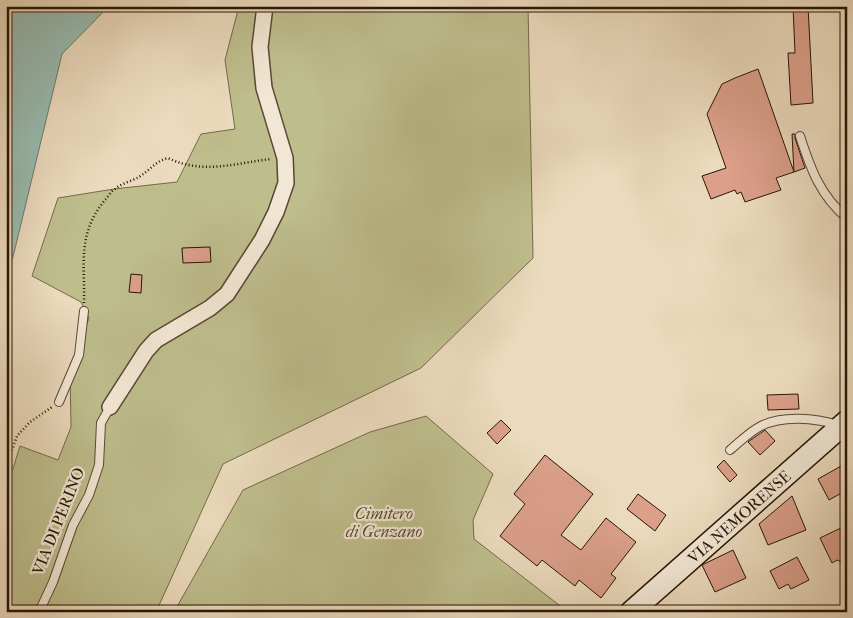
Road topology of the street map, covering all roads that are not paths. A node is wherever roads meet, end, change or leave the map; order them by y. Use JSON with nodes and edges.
{"nodes":[{"id":1,"x":265,"y":6,"type":"edge"},
{"id":2,"x":800,"y":136,"type":"dead end"},
{"id":3,"x":847,"y":218,"type":"edge"},
{"id":4,"x":84,"y":311,"type":"road end"},
{"id":5,"x":59,"y":402,"type":"road end"},
{"id":6,"x":110,"y":407,"type":"joint"},
{"id":7,"x":845,"y":424,"type":"edge"},
{"id":8,"x":730,"y":450,"type":"dead end"},
{"id":9,"x":39,"y":612,"type":"edge"},
{"id":10,"x":631,"y":612,"type":"edge"}],
"edges":[{"from":1,"to":6,"type":"street","name":"VIA DI PERINO"},
{"from":2,"to":3,"type":"lane"},
{"from":4,"to":5,"type":"lane"},
{"from":6,"to":9,"type":"lane","name":"VIA DI PERINO"},
{"from":7,"to":8,"type":"lane"},
{"from":7,"to":10,"type":"main road","name":"VIA NEMORENSE"}]}
